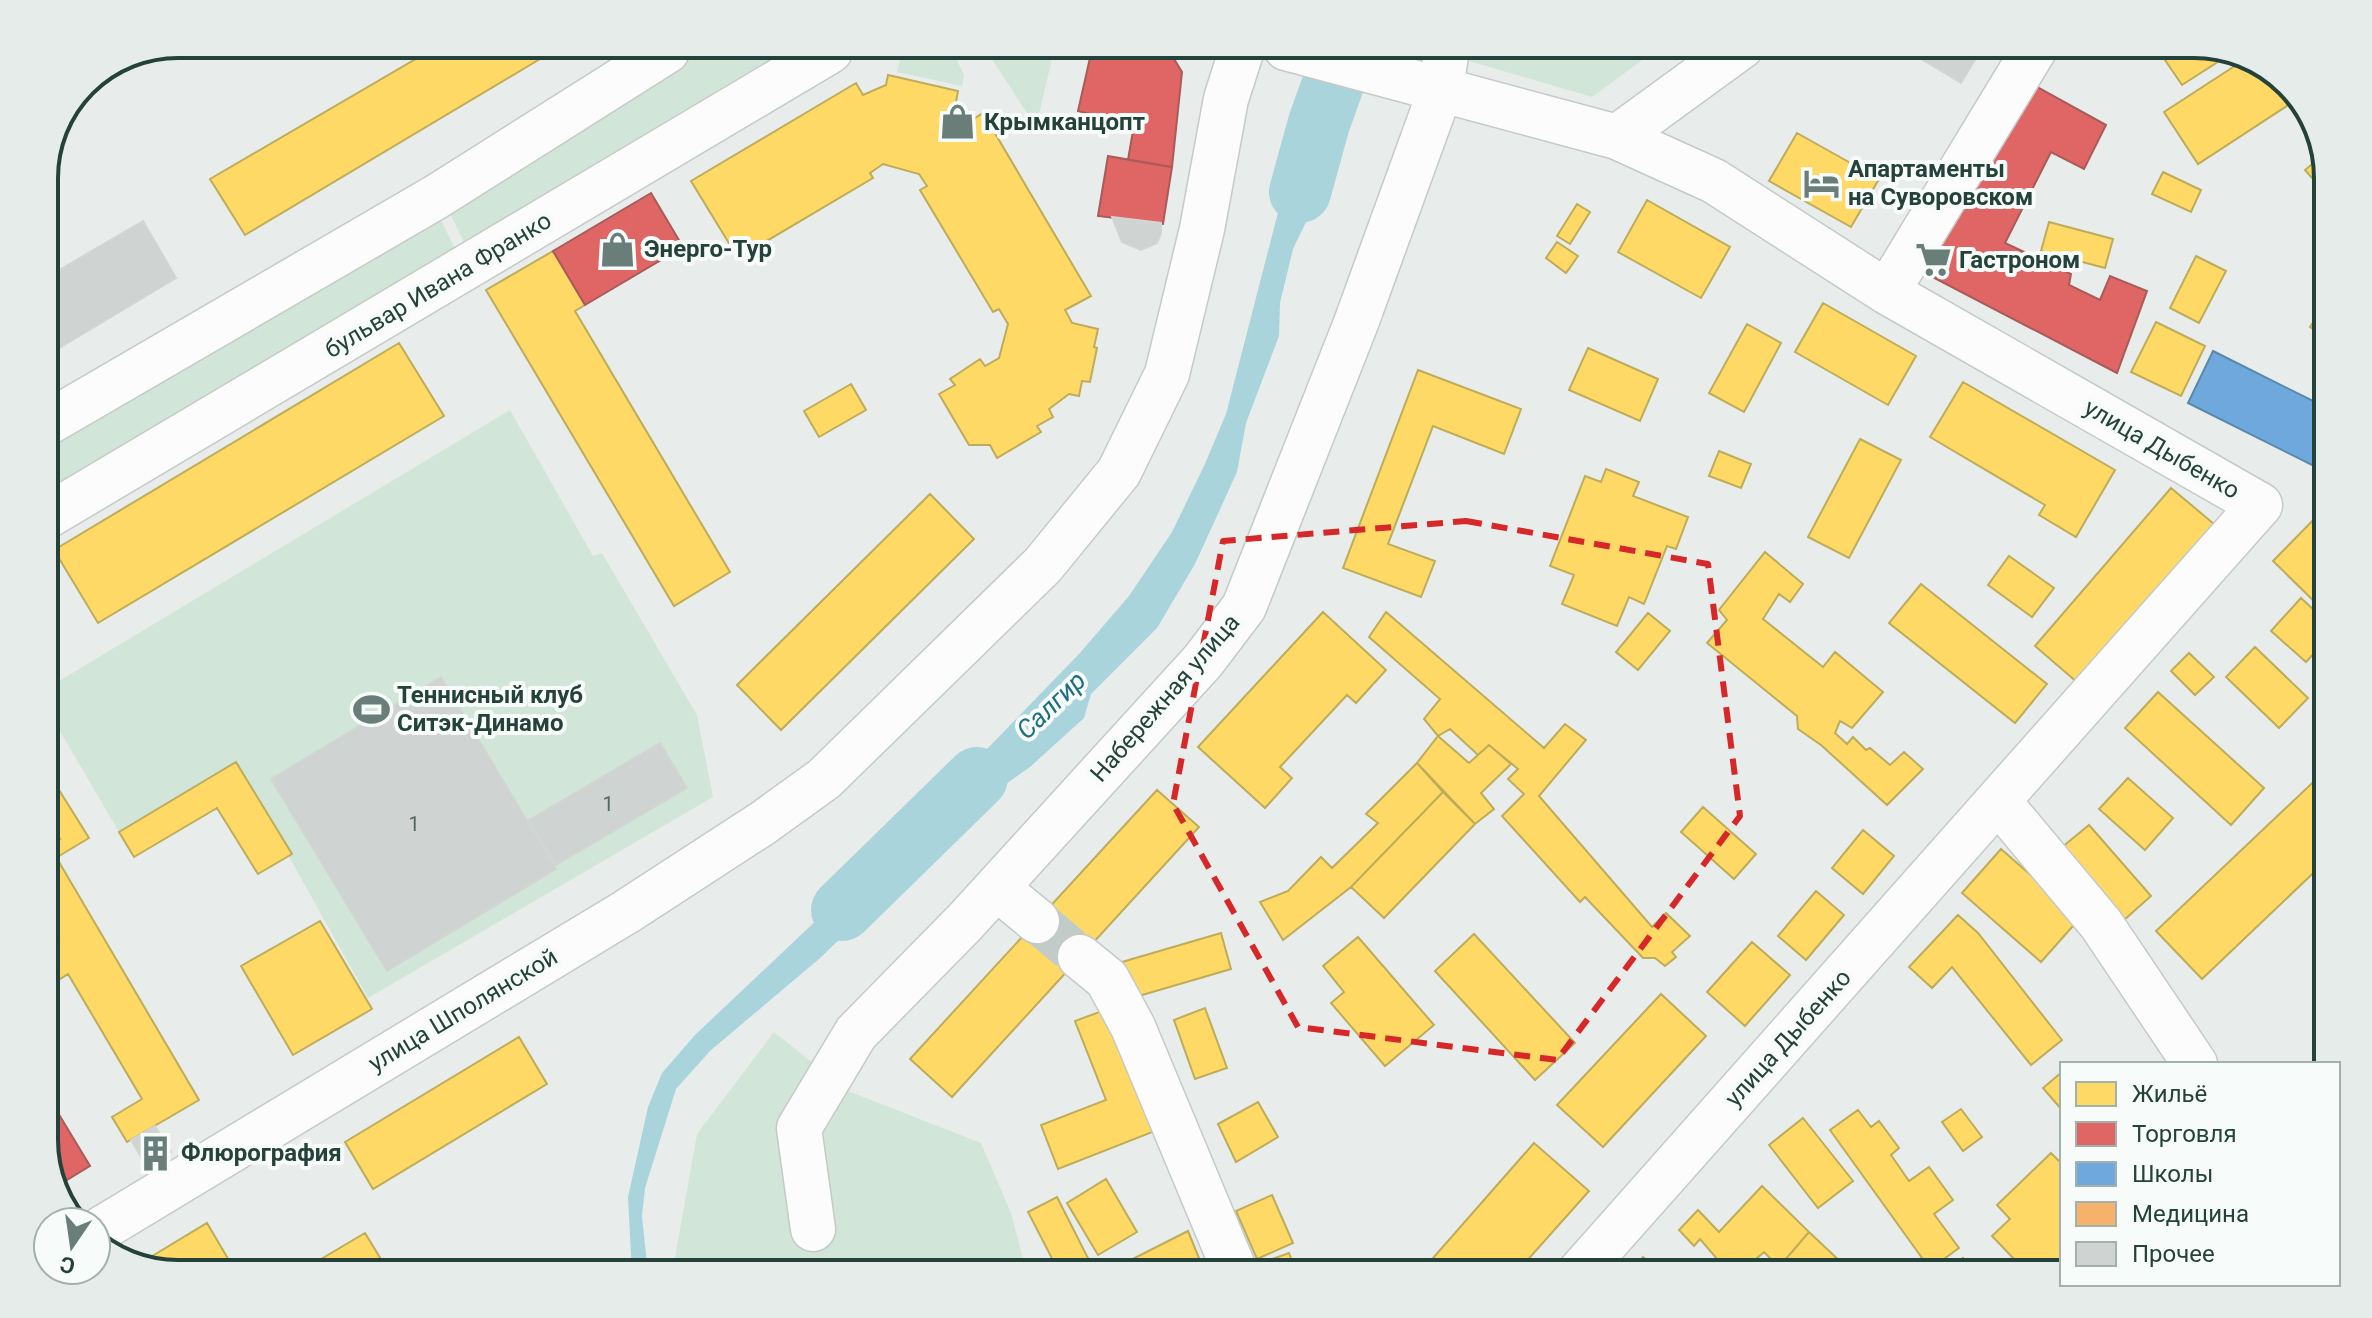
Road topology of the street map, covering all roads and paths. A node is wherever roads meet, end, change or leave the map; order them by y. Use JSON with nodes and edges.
{"nodes":[{"id":1,"x":656,"y":58,"type":"edge"},
{"id":2,"x":818,"y":58,"type":"edge"},
{"id":3,"x":1239,"y":58,"type":"edge"},
{"id":4,"x":1344,"y":58,"type":"edge"},
{"id":5,"x":1726,"y":58,"type":"edge"},
{"id":6,"x":2029,"y":58,"type":"edge"},
{"id":7,"x":1435,"y":73,"type":"edge"},
{"id":8,"x":1617,"y":137,"type":"junction"},
{"id":9,"x":1887,"y":292,"type":"junction"},
{"id":10,"x":58,"y":417,"type":"edge"},
{"id":11,"x":58,"y":510,"type":"edge"},
{"id":12,"x":1998,"y":801,"type":"junction"},
{"id":13,"x":997,"y":888,"type":"junction"},
{"id":14,"x":1037,"y":921,"type":"tunnel mouth"},
{"id":15,"x":1080,"y":957,"type":"tunnel mouth"},
{"id":16,"x":2194,"y":1062,"type":"edge"},
{"id":17,"x":112,"y":1222,"type":"edge"},
{"id":18,"x":813,"y":1229,"type":"dead end"},
{"id":19,"x":1230,"y":1260,"type":"edge"},
{"id":20,"x":1590,"y":1260,"type":"edge"}],
"edges":[{"from":1,"to":10,"type":"street"},
{"from":2,"to":11,"type":"street","name":"бульвар Ивана Франко"},
{"from":3,"to":17,"type":"street","name":"улица Шполянской"},
{"from":4,"to":7,"type":"street","name":"улица Дыбенко"},
{"from":5,"to":8,"type":"street"},
{"from":6,"to":9,"type":"street"},
{"from":7,"to":8,"type":"street","name":"улица Дыбенко"},
{"from":7,"to":13,"type":"street","name":"Набережная улица"},
{"from":8,"to":9,"type":"street","name":"улица Дыбенко"},
{"from":9,"to":12,"type":"street","name":"улица Дыбенко"},
{"from":12,"to":16,"type":"street"},
{"from":12,"to":20,"type":"street","name":"улица Дыбенко"},
{"from":13,"to":14,"type":"street"},
{"from":13,"to":18,"type":"street","name":"Набережная улица"},
{"from":15,"to":19,"type":"street"}]}
